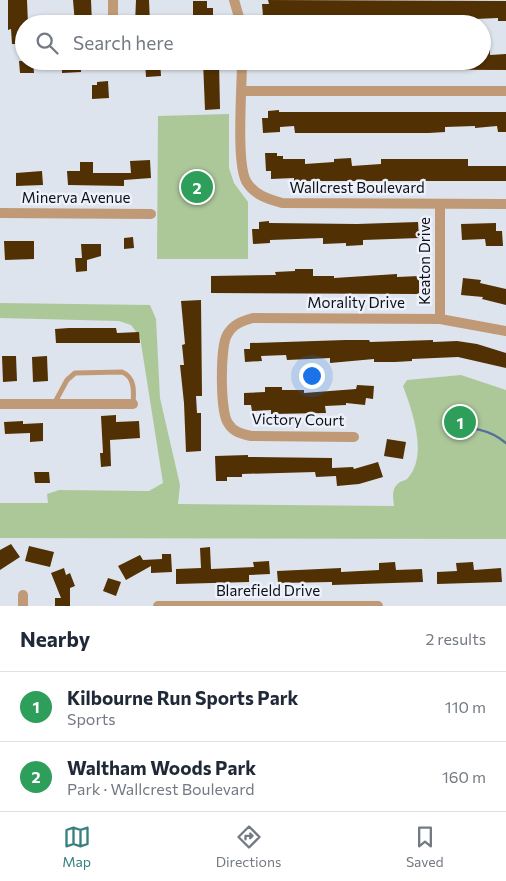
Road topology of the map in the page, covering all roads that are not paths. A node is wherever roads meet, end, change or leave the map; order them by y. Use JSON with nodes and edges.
{"nodes":[{"id":1,"x":113,"y":0,"type":"edge"},
{"id":2,"x":234,"y":0,"type":"edge"},
{"id":3,"x":113,"y":15,"type":"edge"},
{"id":4,"x":238,"y":15,"type":"edge"},
{"id":5,"x":242,"y":70,"type":"edge"},
{"id":6,"x":242,"y":91,"type":"junction"},
{"id":7,"x":506,"y":91,"type":"edge"},
{"id":8,"x":440,"y":204,"type":"junction"},
{"id":9,"x":506,"y":204,"type":"edge"},
{"id":10,"x":0,"y":213,"type":"edge"},
{"id":11,"x":151,"y":214,"type":"dead end"},
{"id":12,"x":440,"y":319,"type":"junction"},
{"id":13,"x":506,"y":331,"type":"edge"},
{"id":14,"x":223,"y":350,"type":"joint"},
{"id":15,"x":0,"y":404,"type":"edge"},
{"id":16,"x":54,"y":404,"type":"junction"},
{"id":17,"x":133,"y":404,"type":"joint"},
{"id":18,"x":354,"y":436,"type":"dead end"},
{"id":19,"x":23,"y":595,"type":"dead end"},
{"id":20,"x":23,"y":606,"type":"edge"},
{"id":21,"x":158,"y":606,"type":"edge"},
{"id":22,"x":276,"y":606,"type":"edge"},
{"id":23,"x":378,"y":606,"type":"edge"}],
"edges":[{"from":1,"to":3,"type":"street"},
{"from":2,"to":4,"type":"street"},
{"from":5,"to":6,"type":"street","name":"Wallcrest Boulevard"},
{"from":6,"to":7,"type":"street"},
{"from":6,"to":8,"type":"street","name":"Wallcrest Boulevard"},
{"from":8,"to":9,"type":"street","name":"Wallcrest Boulevard"},
{"from":8,"to":12,"type":"street","name":"Keaton Drive"},
{"from":10,"to":11,"type":"street","name":"Minerva Avenue"},
{"from":12,"to":13,"type":"street","name":"Morality Drive"},
{"from":12,"to":14,"type":"street","name":"Morality Drive"},
{"from":14,"to":18,"type":"street","name":"Victory Court"},
{"from":15,"to":16,"type":"street"},
{"from":16,"to":17,"type":"street"},
{"from":16,"to":17,"type":"lane"},
{"from":19,"to":20,"type":"street"},
{"from":21,"to":22,"type":"street","name":"Blarefield Drive"},
{"from":22,"to":23,"type":"street","name":"Blarefield Drive"}]}
